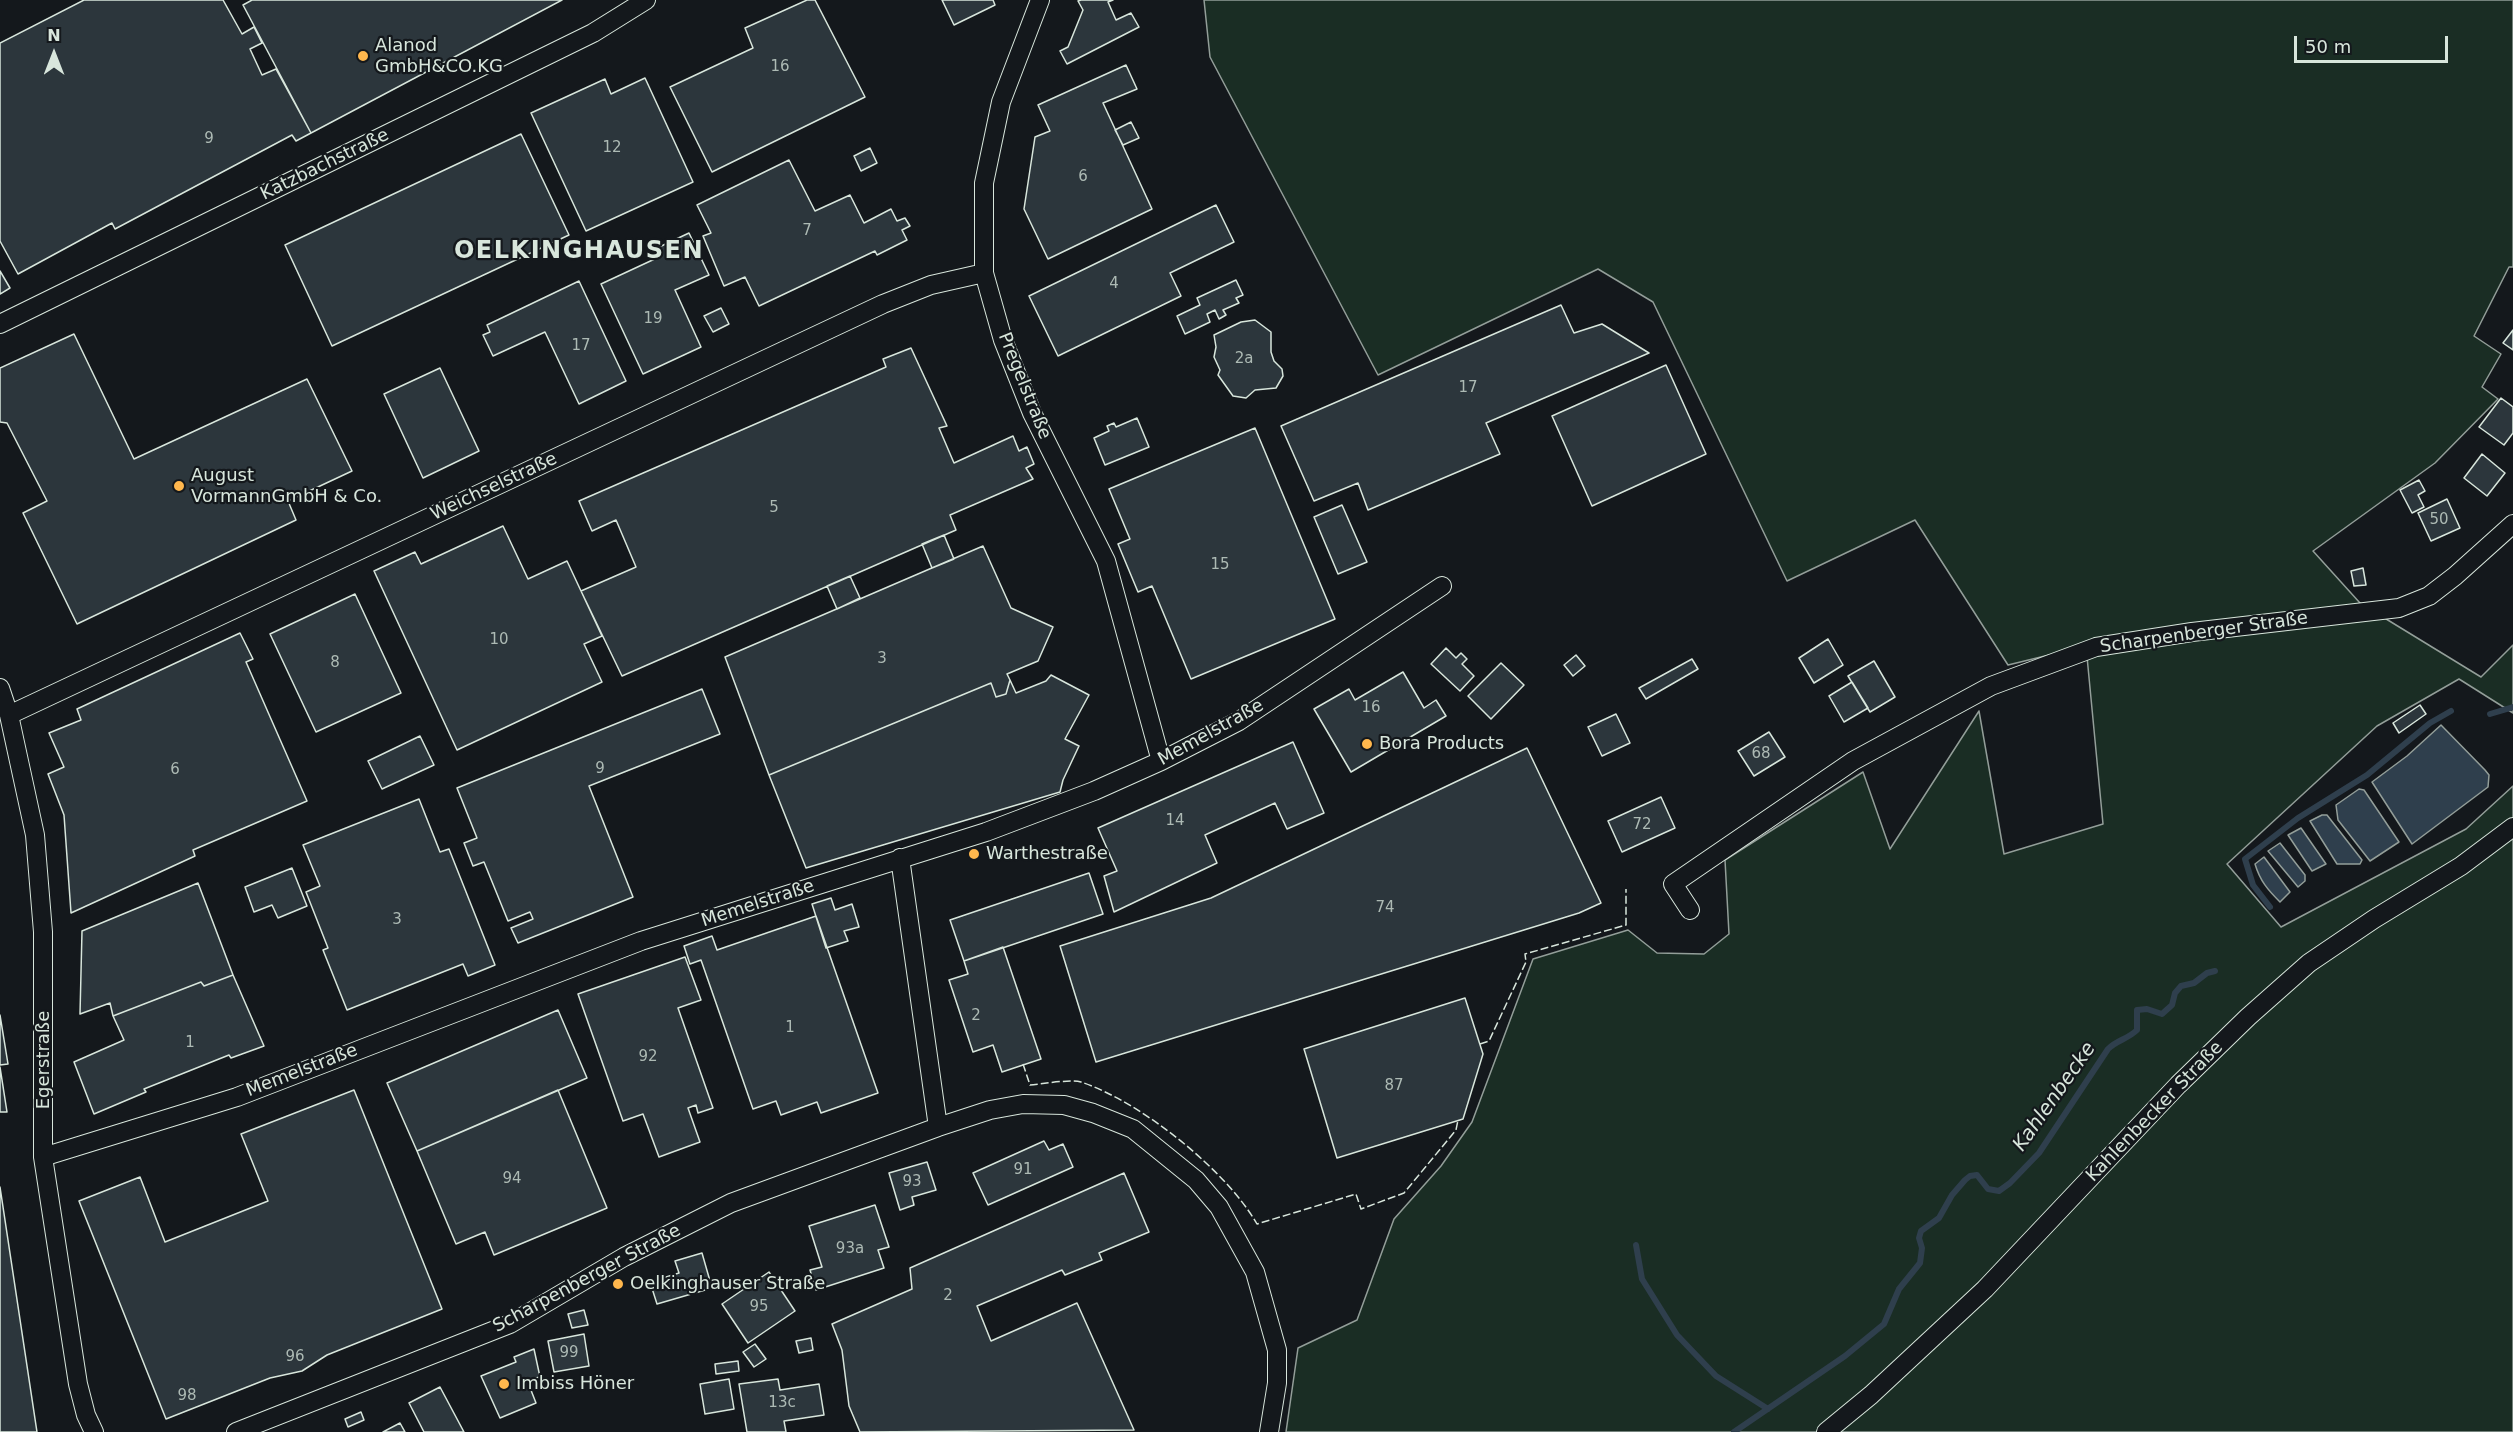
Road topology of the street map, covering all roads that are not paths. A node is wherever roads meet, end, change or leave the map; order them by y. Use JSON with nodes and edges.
{"nodes":[{"id":1,"x":646,"y":0,"type":"edge"},
{"id":2,"x":1040,"y":0,"type":"edge"},
{"id":3,"x":984,"y":273,"type":"junction"},
{"id":4,"x":0,"y":324,"type":"edge"},
{"id":5,"x":2513,"y":524,"type":"edge"},
{"id":6,"x":1442,"y":586,"type":"dead end"},
{"id":7,"x":0,"y":688,"type":"edge"},
{"id":8,"x":9,"y":715,"type":"junction"},
{"id":9,"x":1161,"y":761,"type":"junction"},
{"id":10,"x":2513,"y":827,"type":"edge"},
{"id":11,"x":900,"y":858,"type":"junction"},
{"id":12,"x":1690,"y":910,"type":"dead end"},
{"id":13,"x":938,"y":1127,"type":"junction"},
{"id":14,"x":43,"y":1157,"type":"junction"},
{"id":15,"x":278,"y":1425,"type":"edge"},
{"id":16,"x":94,"y":1432,"type":"edge"},
{"id":17,"x":236,"y":1432,"type":"edge"},
{"id":18,"x":1269,"y":1432,"type":"edge"},
{"id":19,"x":1826,"y":1432,"type":"edge"}],
"edges":[{"from":1,"to":4,"type":"street","name":"Katzbachstraße"},
{"from":2,"to":3,"type":"street","name":"Pregelstraße"},
{"from":3,"to":8,"type":"street","name":"Weichselstraße"},
{"from":3,"to":9,"type":"street","name":"Pregelstraße"},
{"from":5,"to":12,"type":"street","name":"Scharpenberger Straße"},
{"from":6,"to":9,"type":"street","name":"Memelstraße"},
{"from":7,"to":8,"type":"street","name":"Egerstraße"},
{"from":8,"to":14,"type":"street","name":"Egerstraße"},
{"from":9,"to":11,"type":"street","name":"Memelstraße"},
{"from":10,"to":19,"type":"street","name":"Kahlenbecker Straße"},
{"from":11,"to":13,"type":"street"},
{"from":11,"to":14,"type":"street","name":"Memelstraße"},
{"from":13,"to":15,"type":"street","name":"Scharpenberger Straße"},
{"from":13,"to":18,"type":"street"},
{"from":14,"to":16,"type":"street","name":"Egerstraße"},
{"from":15,"to":17,"type":"street","name":"Scharpenberger Straße"}]}
